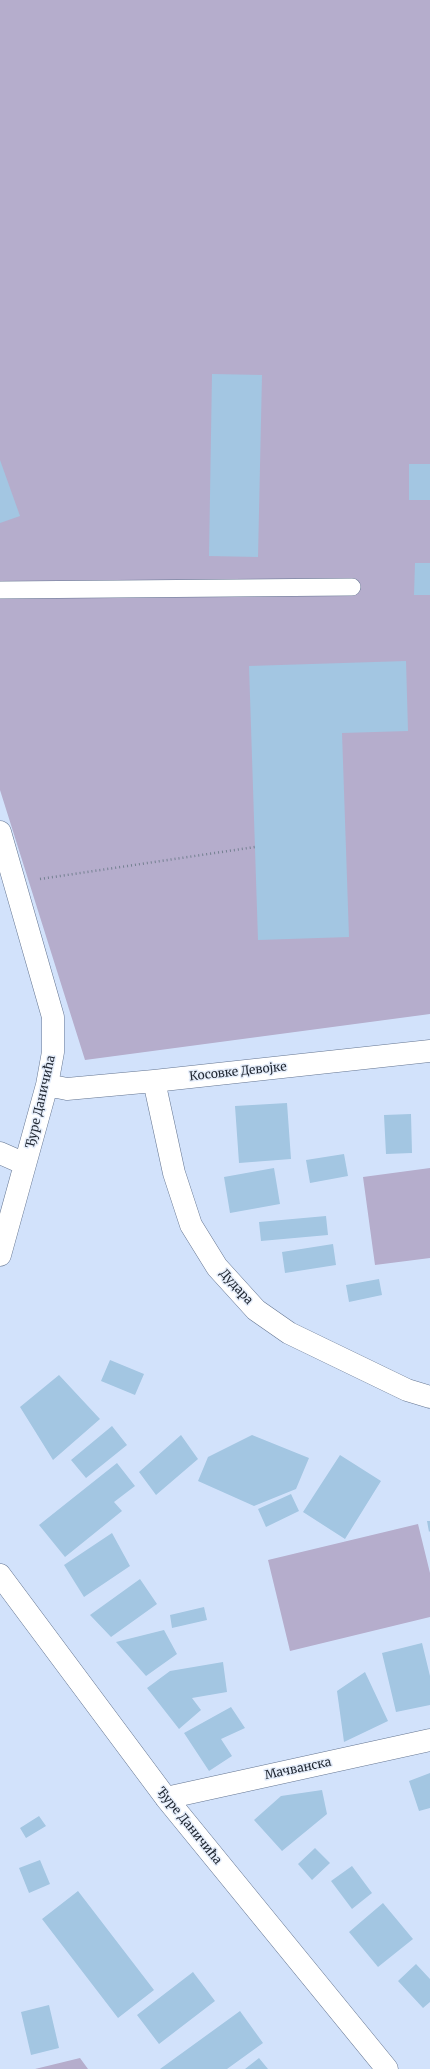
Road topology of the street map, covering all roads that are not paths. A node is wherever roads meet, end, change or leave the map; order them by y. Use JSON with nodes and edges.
{"nodes":[{"id":1,"x":352,"y":587,"type":"dead end"},
{"id":2,"x":0,"y":590,"type":"edge"},
{"id":3,"x":0,"y":832,"type":"edge"},
{"id":4,"x":430,"y":1051,"type":"edge"},
{"id":5,"x":154,"y":1081,"type":"junction"},
{"id":6,"x":47,"y":1085,"type":"junction"},
{"id":7,"x":0,"y":1153,"type":"edge"},
{"id":8,"x":25,"y":1164,"type":"junction"},
{"id":9,"x":0,"y":1255,"type":"edge"},
{"id":10,"x":430,"y":1397,"type":"edge"},
{"id":11,"x":0,"y":1575,"type":"edge"},
{"id":12,"x":430,"y":1740,"type":"edge"},
{"id":13,"x":166,"y":1798,"type":"junction"},
{"id":14,"x":387,"y":2069,"type":"edge"}],
"edges":[{"from":1,"to":2,"type":"lane"},
{"from":3,"to":6,"type":"street","name":"Ђуре Даничића"},
{"from":4,"to":5,"type":"street","name":"Косовке Девојке"},
{"from":5,"to":6,"type":"street","name":"Косовке Девојке"},
{"from":5,"to":10,"type":"street","name":"Дудара"},
{"from":6,"to":8,"type":"street","name":"Ђуре Даничића"},
{"from":7,"to":8,"type":"street"},
{"from":8,"to":9,"type":"street","name":"Ђуре Даничића"},
{"from":11,"to":13,"type":"street","name":"Ђуре Даничића"},
{"from":12,"to":13,"type":"street","name":"Мачванска"},
{"from":13,"to":14,"type":"street","name":"Ђуре Даничића"}]}
